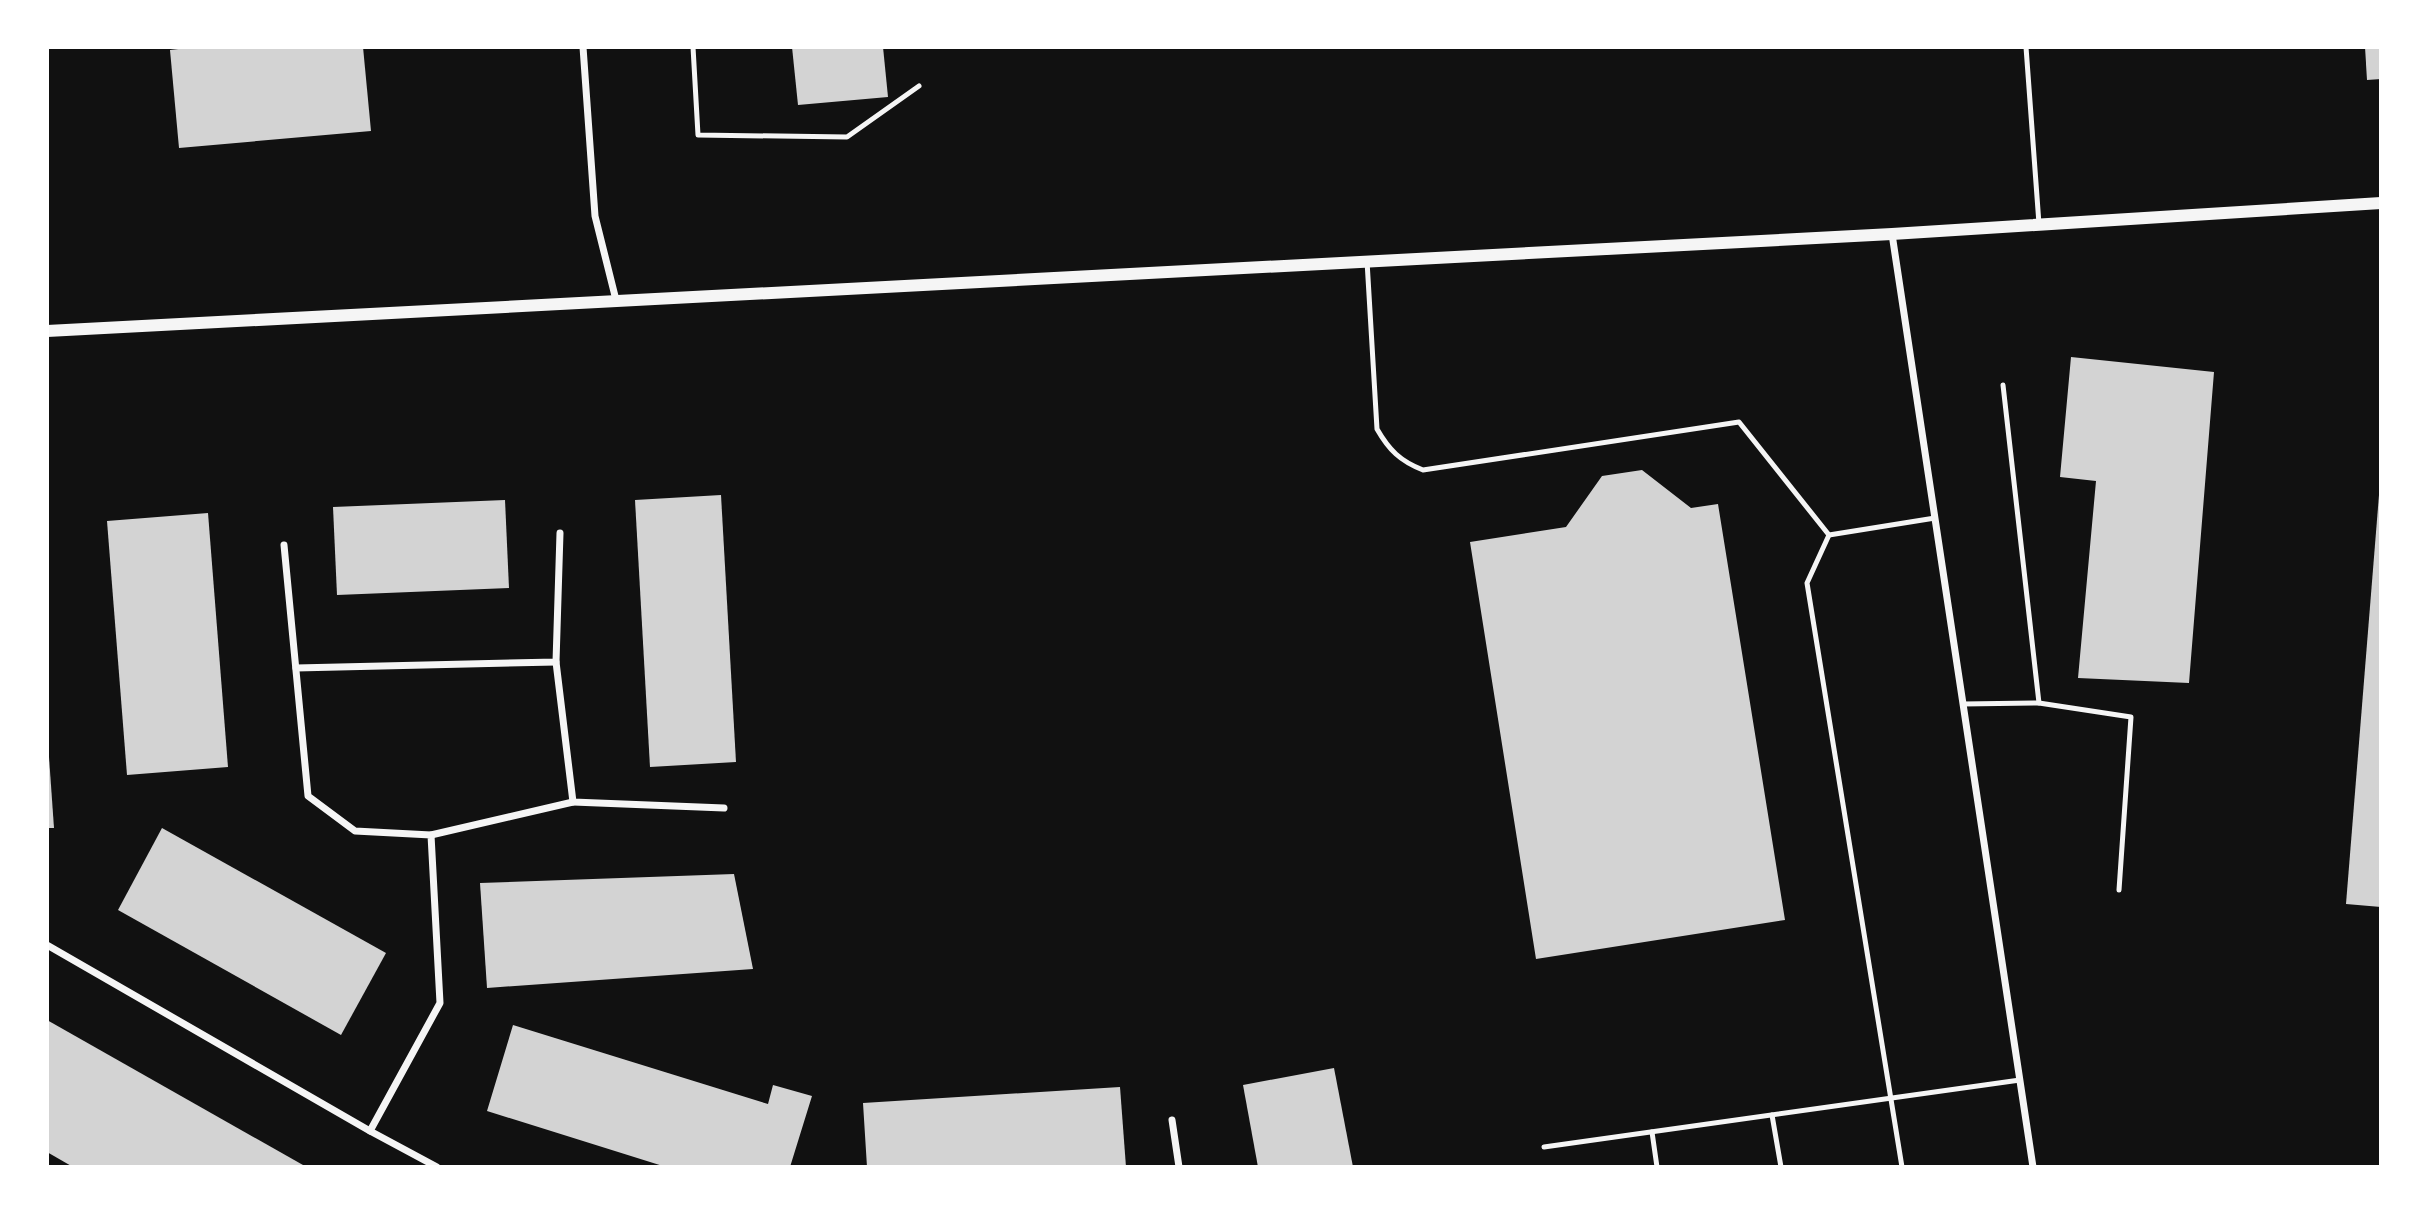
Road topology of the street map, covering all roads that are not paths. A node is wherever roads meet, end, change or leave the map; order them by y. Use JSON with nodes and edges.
{"nodes":[{"id":1,"x":583,"y":47,"type":"edge"},
{"id":2,"x":692,"y":47,"type":"edge"},
{"id":3,"x":2026,"y":47,"type":"edge"},
{"id":4,"x":919,"y":86,"type":"dead end"},
{"id":5,"x":2381,"y":203,"type":"edge"},
{"id":6,"x":2039,"y":224,"type":"junction"},
{"id":7,"x":1892,"y":234,"type":"junction"},
{"id":8,"x":1367,"y":261,"type":"junction"},
{"id":9,"x":616,"y":300,"type":"junction"},
{"id":10,"x":47,"y":331,"type":"edge"},
{"id":11,"x":2003,"y":385,"type":"dead end"},
{"id":12,"x":1935,"y":518,"type":"junction"},
{"id":13,"x":560,"y":533,"type":"dead end"},
{"id":14,"x":1829,"y":535,"type":"junction"},
{"id":15,"x":284,"y":545,"type":"dead end"},
{"id":16,"x":556,"y":663,"type":"junction"},
{"id":17,"x":296,"y":668,"type":"junction"},
{"id":18,"x":2039,"y":703,"type":"junction"},
{"id":19,"x":1963,"y":704,"type":"junction"},
{"id":20,"x":573,"y":802,"type":"junction"},
{"id":21,"x":724,"y":808,"type":"dead end"},
{"id":22,"x":431,"y":835,"type":"junction"},
{"id":23,"x":2119,"y":890,"type":"dead end"},
{"id":24,"x":47,"y":945,"type":"edge"},
{"id":25,"x":2021,"y":1080,"type":"junction"},
{"id":26,"x":1892,"y":1098,"type":"junction"},
{"id":27,"x":1772,"y":1115,"type":"junction"},
{"id":28,"x":1172,"y":1120,"type":"dead end"},
{"id":29,"x":370,"y":1130,"type":"junction"},
{"id":30,"x":1652,"y":1132,"type":"junction"},
{"id":31,"x":1544,"y":1147,"type":"dead end"},
{"id":32,"x":437,"y":1167,"type":"edge"},
{"id":33,"x":1179,"y":1167,"type":"edge"},
{"id":34,"x":1657,"y":1167,"type":"edge"},
{"id":35,"x":1780,"y":1167,"type":"edge"},
{"id":36,"x":1902,"y":1167,"type":"edge"},
{"id":37,"x":2034,"y":1167,"type":"edge"}],
"edges":[{"from":1,"to":9,"type":"street"},
{"from":2,"to":4,"type":"lane"},
{"from":3,"to":6,"type":"lane"},
{"from":5,"to":6,"type":"street"},
{"from":6,"to":7,"type":"street"},
{"from":7,"to":8,"type":"street"},
{"from":7,"to":12,"type":"street"},
{"from":8,"to":9,"type":"street"},
{"from":8,"to":14,"type":"lane"},
{"from":9,"to":10,"type":"street"},
{"from":11,"to":18,"type":"lane"},
{"from":12,"to":14,"type":"lane"},
{"from":12,"to":19,"type":"street"},
{"from":13,"to":16,"type":"street"},
{"from":14,"to":26,"type":"lane"},
{"from":15,"to":17,"type":"street"},
{"from":16,"to":17,"type":"street"},
{"from":16,"to":20,"type":"street"},
{"from":17,"to":22,"type":"street"},
{"from":18,"to":19,"type":"lane"},
{"from":18,"to":23,"type":"lane"},
{"from":19,"to":25,"type":"street"},
{"from":20,"to":21,"type":"street"},
{"from":20,"to":22,"type":"street"},
{"from":22,"to":29,"type":"street"},
{"from":24,"to":29,"type":"street"},
{"from":25,"to":26,"type":"lane"},
{"from":25,"to":37,"type":"street"},
{"from":26,"to":27,"type":"lane"},
{"from":26,"to":36,"type":"lane"},
{"from":27,"to":30,"type":"lane"},
{"from":27,"to":35,"type":"lane"},
{"from":28,"to":33,"type":"street"},
{"from":29,"to":32,"type":"street"},
{"from":30,"to":31,"type":"lane"},
{"from":30,"to":34,"type":"lane"}]}
